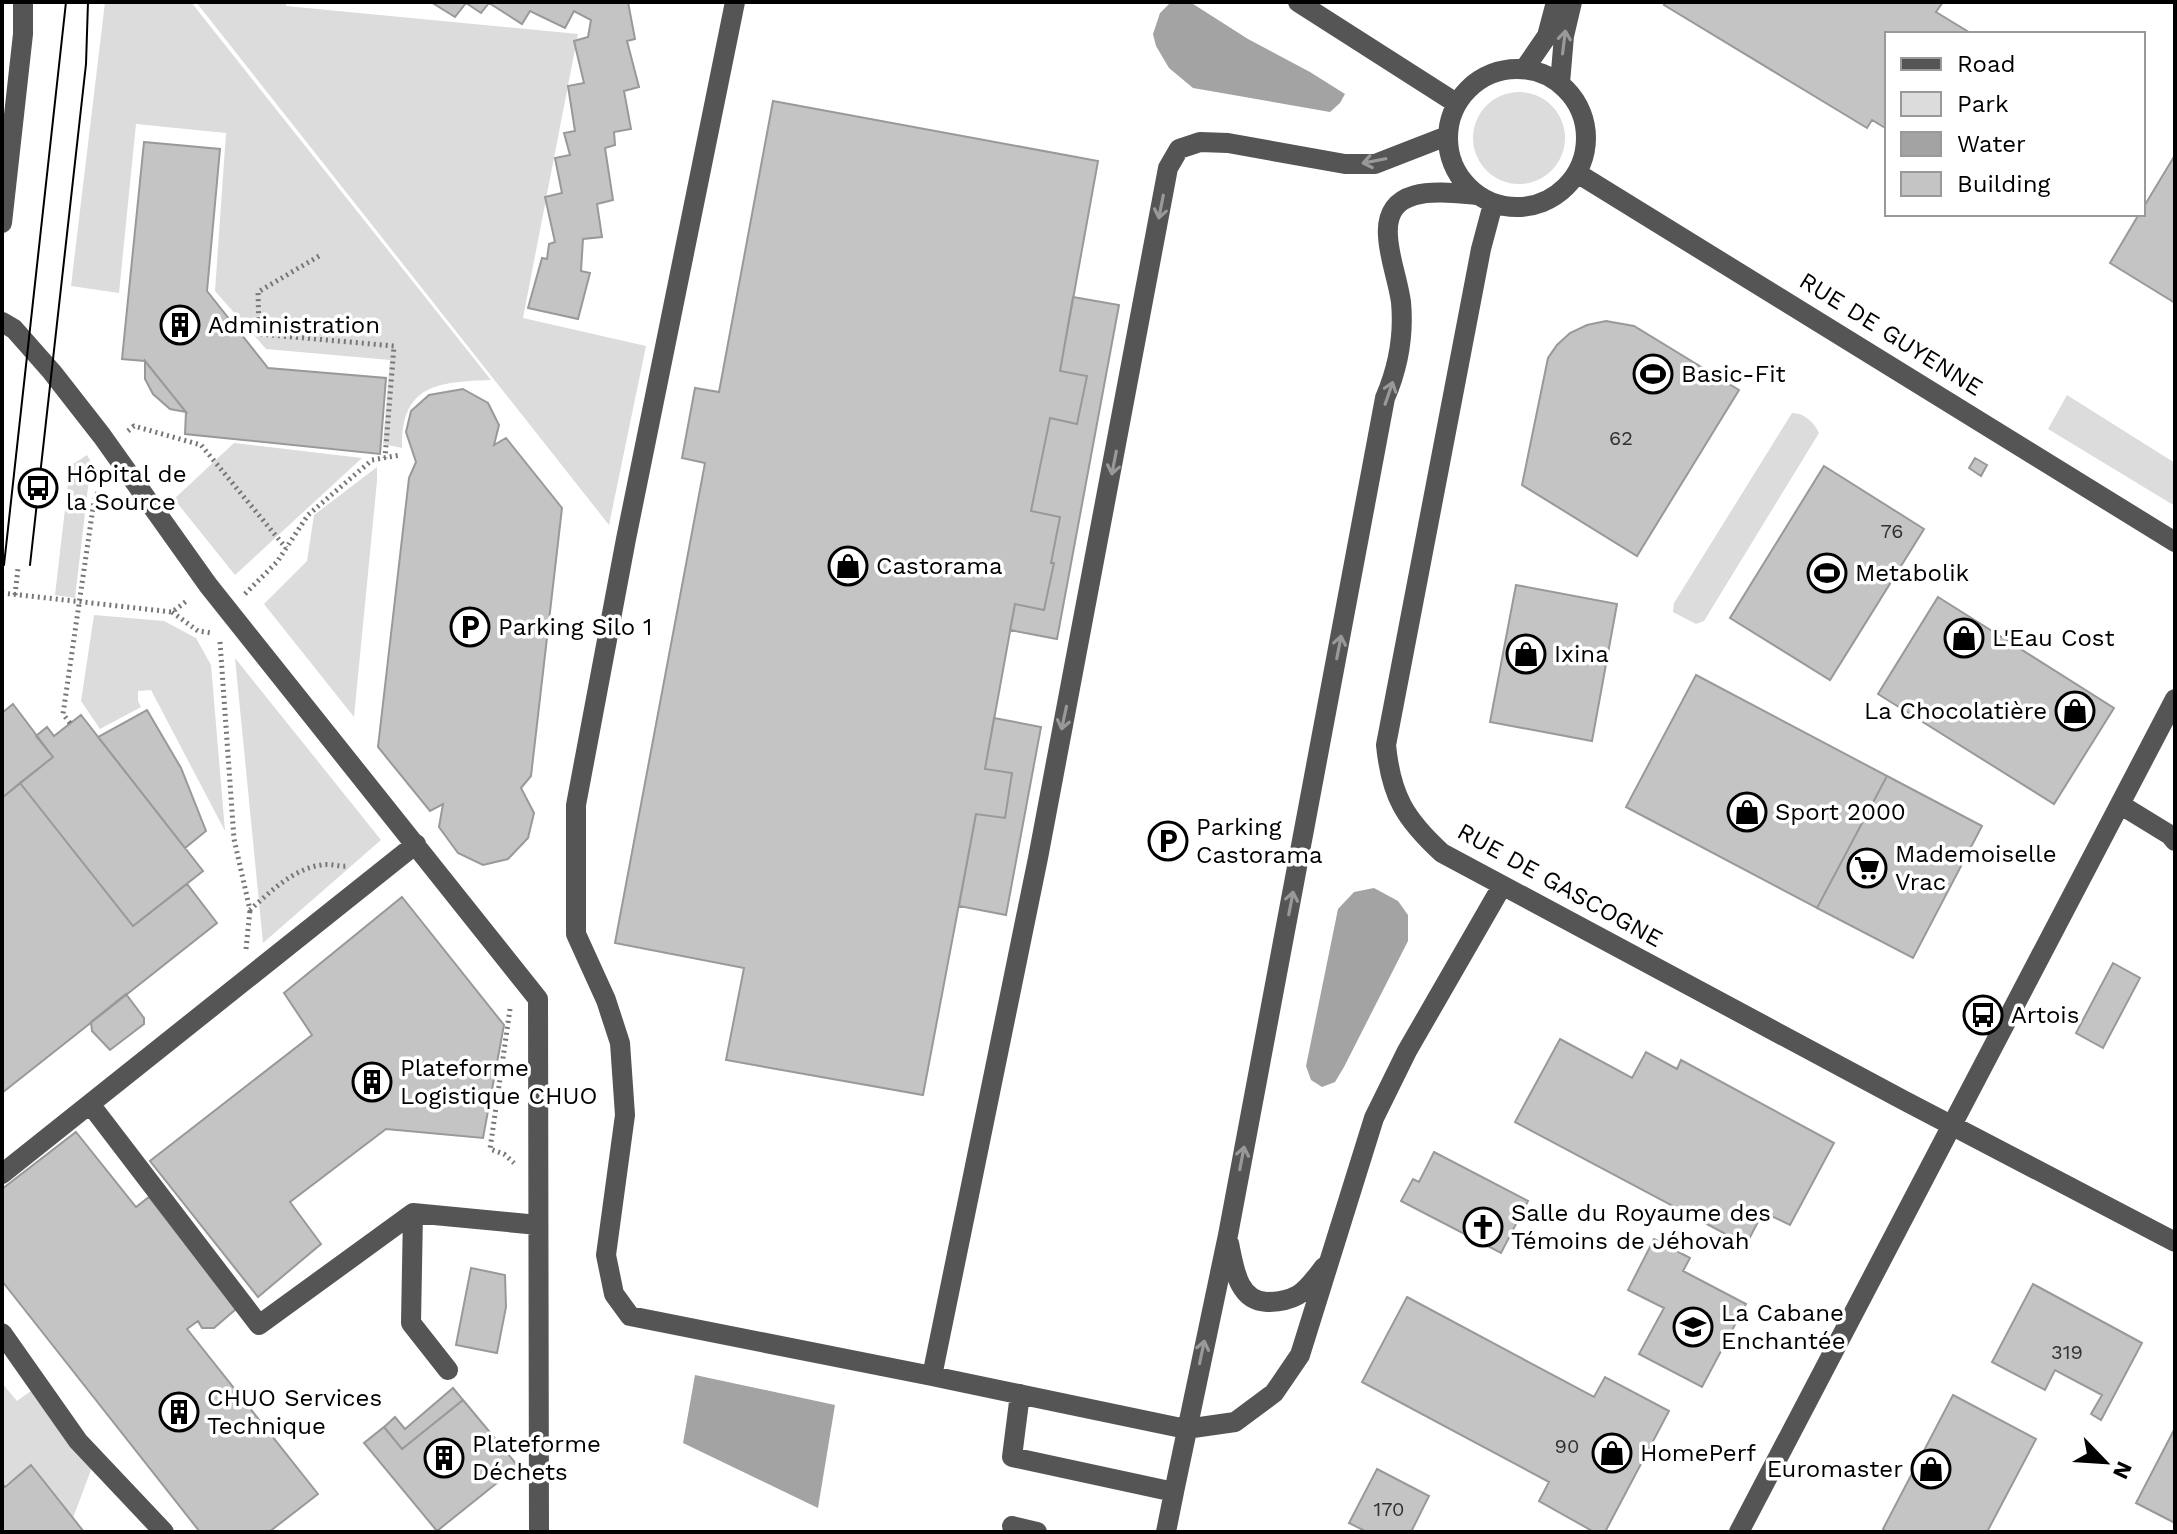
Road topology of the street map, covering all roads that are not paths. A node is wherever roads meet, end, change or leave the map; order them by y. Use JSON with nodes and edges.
{"nodes":[{"id":1,"x":23,"y":2,"type":"edge"},
{"id":2,"x":735,"y":2,"type":"edge"},
{"id":3,"x":1298,"y":2,"type":"edge"},
{"id":4,"x":1556,"y":2,"type":"edge"},
{"id":5,"x":1572,"y":2,"type":"edge"},
{"id":6,"x":1525,"y":68,"type":"junction"},
{"id":7,"x":1560,"y":83,"type":"junction"},
{"id":8,"x":1456,"y":103,"type":"junction"},
{"id":9,"x":1447,"y":136,"type":"junction"},
{"id":10,"x":1577,"y":173,"type":"junction"},
{"id":11,"x":1485,"y":200,"type":"junction"},
{"id":12,"x":2,"y":223,"type":"edge"},
{"id":13,"x":2,"y":322,"type":"edge"},
{"id":14,"x":2175,"y":542,"type":"edge"},
{"id":15,"x":2175,"y":699,"type":"edge"},
{"id":16,"x":2121,"y":805,"type":"junction"},
{"id":17,"x":2175,"y":841,"type":"edge"},
{"id":18,"x":416,"y":844,"type":"junction"},
{"id":19,"x":1502,"y":886,"type":"junction"},
{"id":20,"x":90,"y":1104,"type":"junction"},
{"id":21,"x":1953,"y":1126,"type":"junction"},
{"id":22,"x":2,"y":1174,"type":"edge"},
{"id":23,"x":413,"y":1213,"type":"junction"},
{"id":24,"x":538,"y":1225,"type":"junction"},
{"id":25,"x":1228,"y":1235,"type":"junction"},
{"id":26,"x":2175,"y":1242,"type":"edge"},
{"id":27,"x":1328,"y":1263,"type":"junction"},
{"id":28,"x":2,"y":1333,"type":"edge"},
{"id":29,"x":448,"y":1370,"type":"dead end"},
{"id":30,"x":932,"y":1376,"type":"junction"},
{"id":31,"x":1020,"y":1394,"type":"junction"},
{"id":32,"x":1186,"y":1429,"type":"junction"},
{"id":33,"x":1174,"y":1492,"type":"junction"},
{"id":34,"x":1012,"y":1526,"type":"dead end"},
{"id":35,"x":164,"y":1532,"type":"edge"},
{"id":36,"x":539,"y":1532,"type":"edge"},
{"id":37,"x":1037,"y":1532,"type":"edge"},
{"id":38,"x":1166,"y":1532,"type":"edge"},
{"id":39,"x":1739,"y":1532,"type":"edge"}],
"edges":[{"from":1,"to":12,"type":"street"},
{"from":2,"to":30,"type":"street"},
{"from":3,"to":8,"type":"street"},
{"from":4,"to":6,"type":"street"},
{"from":7,"to":5,"type":"street","one_way":true},
{"from":6,"to":7,"type":"street"},
{"from":6,"to":8,"type":"street"},
{"from":7,"to":10,"type":"street"},
{"from":8,"to":9,"type":"street"},
{"from":9,"to":11,"type":"street"},
{"from":9,"to":30,"type":"street","one_way":true},
{"from":10,"to":11,"type":"street"},
{"from":10,"to":14,"type":"street","name":"RUE DE GUYENNE"},
{"from":11,"to":19,"type":"street","name":"RUE DE GASCOGNE"},
{"from":25,"to":11,"type":"street","one_way":true},
{"from":13,"to":18,"type":"street"},
{"from":15,"to":16,"type":"street"},
{"from":16,"to":17,"type":"street"},
{"from":16,"to":21,"type":"street"},
{"from":18,"to":20,"type":"street"},
{"from":18,"to":24,"type":"street"},
{"from":19,"to":21,"type":"street","name":"RUE DE GASCOGNE"},
{"from":19,"to":27,"type":"street"},
{"from":20,"to":22,"type":"street"},
{"from":20,"to":23,"type":"street"},
{"from":21,"to":26,"type":"street","name":"RUE DE GASCOGNE"},
{"from":21,"to":39,"type":"street"},
{"from":23,"to":24,"type":"street"},
{"from":23,"to":29,"type":"street"},
{"from":24,"to":36,"type":"street"},
{"from":25,"to":27,"type":"street"},
{"from":32,"to":25,"type":"street","one_way":true},
{"from":27,"to":32,"type":"street"},
{"from":28,"to":35,"type":"street"},
{"from":30,"to":31,"type":"street"},
{"from":31,"to":32,"type":"street"},
{"from":31,"to":33,"type":"street"},
{"from":32,"to":33,"type":"street"},
{"from":33,"to":38,"type":"street"},
{"from":34,"to":37,"type":"street"}]}
